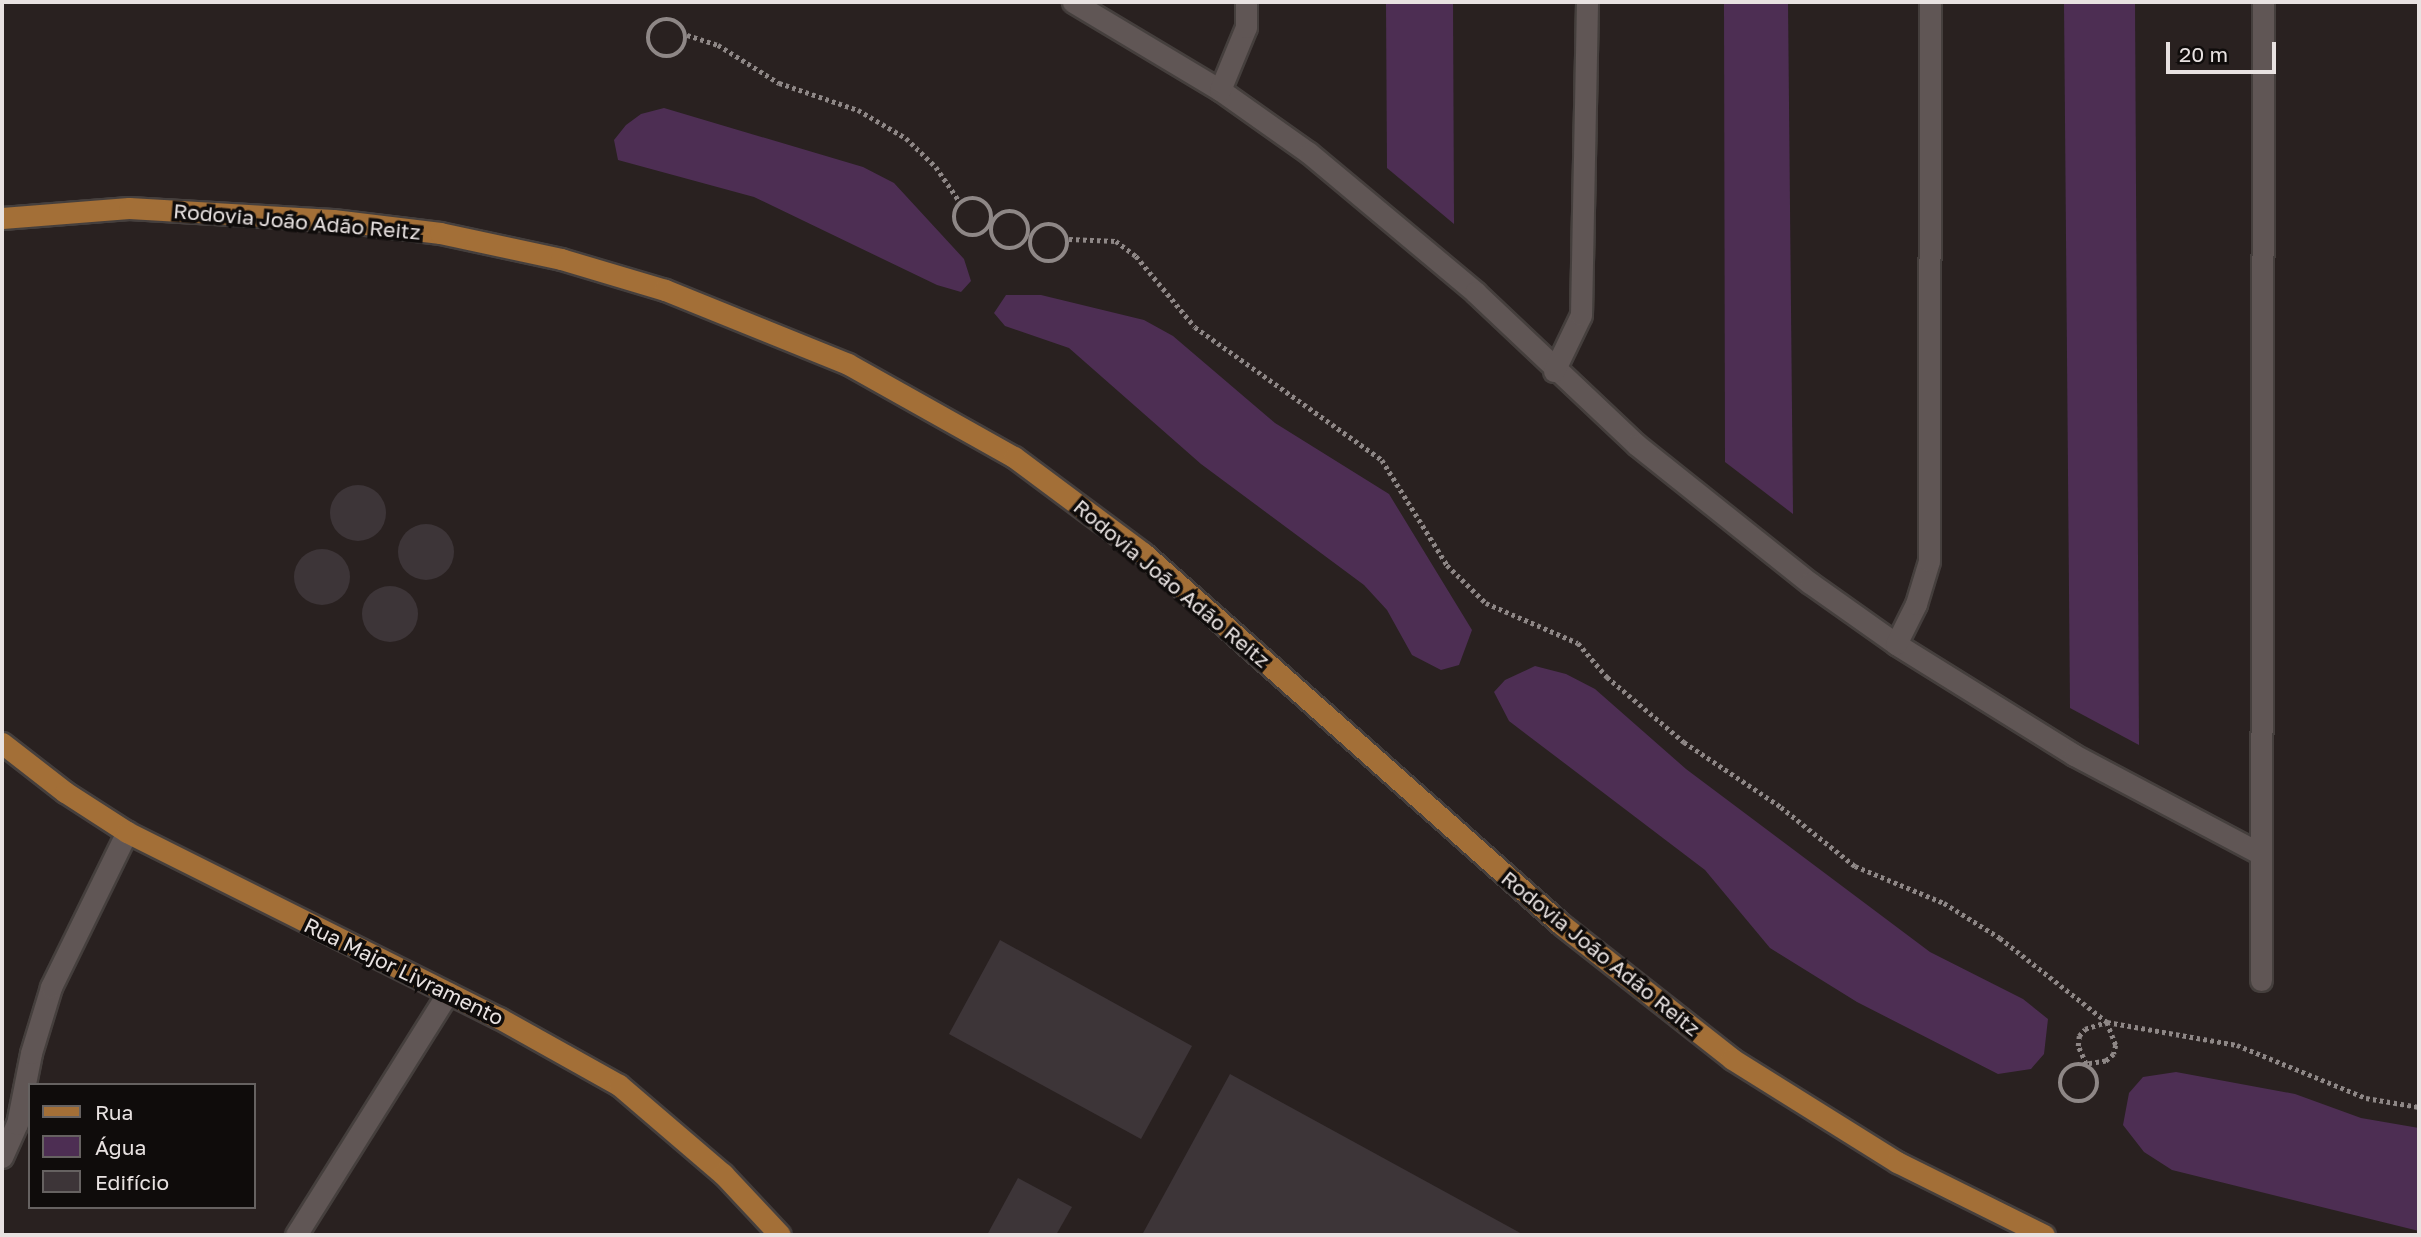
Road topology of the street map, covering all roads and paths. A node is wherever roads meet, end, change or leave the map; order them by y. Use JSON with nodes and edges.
{"nodes":[{"id":1,"x":1073,"y":2,"type":"edge"},
{"id":2,"x":1246,"y":2,"type":"edge"},
{"id":3,"x":1587,"y":2,"type":"edge"},
{"id":4,"x":1930,"y":2,"type":"edge"},
{"id":5,"x":2263,"y":2,"type":"edge"},
{"id":6,"x":687,"y":35,"type":"junction"},
{"id":7,"x":1220,"y":90,"type":"junction"},
{"id":8,"x":2,"y":201,"type":"edge"},
{"id":9,"x":960,"y":202,"type":"junction"},
{"id":10,"x":12,"y":216,"type":"edge"},
{"id":11,"x":991,"y":225,"type":"junction"},
{"id":12,"x":1030,"y":236,"type":"junction"},
{"id":13,"x":1069,"y":239,"type":"junction"},
{"id":14,"x":1554,"y":370,"type":"junction"},
{"id":15,"x":1896,"y":644,"type":"junction"},
{"id":16,"x":2,"y":743,"type":"edge"},
{"id":17,"x":127,"y":832,"type":"junction"},
{"id":18,"x":2259,"y":853,"type":"junction"},
{"id":19,"x":2261,"y":980,"type":"dead end"},
{"id":20,"x":447,"y":993,"type":"junction"},
{"id":21,"x":2107,"y":1022,"type":"junction"},
{"id":22,"x":2086,"y":1064,"type":"junction"},
{"id":23,"x":2419,"y":1107,"type":"edge"},
{"id":24,"x":2,"y":1157,"type":"edge"},
{"id":25,"x":296,"y":1235,"type":"edge"},
{"id":26,"x":780,"y":1235,"type":"edge"},
{"id":27,"x":2044,"y":1235,"type":"edge"}],
"edges":[{"from":1,"to":7,"type":"street"},
{"from":2,"to":7,"type":"street"},
{"from":3,"to":14,"type":"street"},
{"from":4,"to":15,"type":"street"},
{"from":5,"to":18,"type":"street"},
{"from":6,"to":6,"type":"path"},
{"from":6,"to":9,"type":"path"},
{"from":7,"to":14,"type":"street"},
{"from":8,"to":10,"type":"main road"},
{"from":9,"to":11,"type":"path"},
{"from":9,"to":11,"type":"path"},
{"from":10,"to":27,"type":"main road","name":"Rodovia João Adão Reitz"},
{"from":11,"to":12,"type":"path"},
{"from":11,"to":12,"type":"path"},
{"from":12,"to":13,"type":"path"},
{"from":12,"to":13,"type":"path"},
{"from":13,"to":21,"type":"path"},
{"from":14,"to":15,"type":"street"},
{"from":15,"to":18,"type":"street"},
{"from":16,"to":17,"type":"main road","name":"Rua Major Livramento"},
{"from":17,"to":20,"type":"main road","name":"Rua Major Livramento"},
{"from":17,"to":24,"type":"street"},
{"from":18,"to":19,"type":"street"},
{"from":20,"to":25,"type":"street"},
{"from":20,"to":26,"type":"main road","name":"Rua Major Livramento"},
{"from":21,"to":22,"type":"path"},
{"from":21,"to":22,"type":"path"},
{"from":21,"to":23,"type":"path"},
{"from":22,"to":22,"type":"path"}]}
